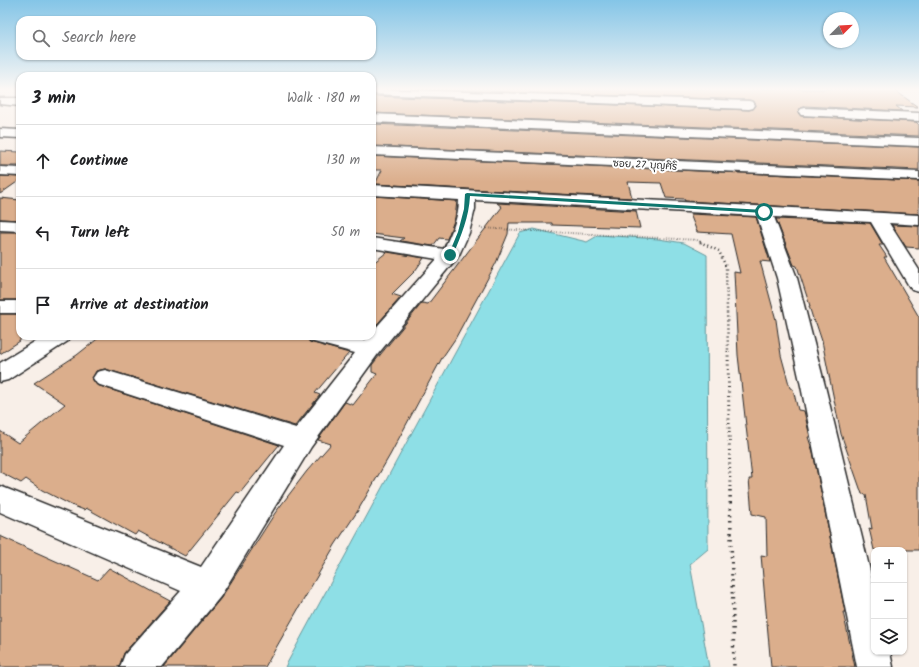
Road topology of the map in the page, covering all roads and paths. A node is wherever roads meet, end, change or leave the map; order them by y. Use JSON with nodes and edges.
{"nodes":[{"id":1,"x":388,"y":120,"type":"edge"},
{"id":2,"x":558,"y":120,"type":"edge"},
{"id":3,"x":737,"y":120,"type":"edge"},
{"id":4,"x":814,"y":120,"type":"edge"},
{"id":5,"x":876,"y":120,"type":"edge"},
{"id":6,"x":888,"y":130,"type":"dead end"},
{"id":7,"x":825,"y":131,"type":"dead end"},
{"id":8,"x":0,"y":133,"type":"edge"},
{"id":9,"x":16,"y":134,"type":"edge"},
{"id":10,"x":748,"y":134,"type":"junction"},
{"id":11,"x":919,"y":142,"type":"edge"},
{"id":12,"x":560,"y":143,"type":"junction"},
{"id":13,"x":376,"y":151,"type":"edge"},
{"id":14,"x":0,"y":171,"type":"edge"},
{"id":15,"x":16,"y":172,"type":"edge"},
{"id":16,"x":919,"y":176,"type":"edge"},
{"id":17,"x":376,"y":190,"type":"edge"},
{"id":18,"x":467,"y":194,"type":"junction"},
{"id":19,"x":764,"y":212,"type":"junction"},
{"id":20,"x":876,"y":218,"type":"junction"},
{"id":21,"x":919,"y":220,"type":"edge"},
{"id":22,"x":0,"y":225,"type":"edge"},
{"id":23,"x":16,"y":226,"type":"edge"},
{"id":24,"x":462,"y":227,"type":"junction"},
{"id":25,"x":376,"y":244,"type":"edge"},
{"id":26,"x":450,"y":255,"type":"junction"},
{"id":27,"x":917,"y":278,"type":"edge"},
{"id":28,"x":0,"y":307,"type":"edge"},
{"id":29,"x":16,"y":307,"type":"edge"},
{"id":30,"x":54,"y":340,"type":"edge"},
{"id":31,"x":334,"y":340,"type":"edge"},
{"id":32,"x":370,"y":349,"type":"junction"},
{"id":33,"x":0,"y":374,"type":"edge"},
{"id":34,"x":105,"y":378,"type":"dead end"},
{"id":35,"x":302,"y":440,"type":"junction"},
{"id":36,"x":0,"y":499,"type":"edge"},
{"id":37,"x":208,"y":586,"type":"junction"},
{"id":38,"x":138,"y":667,"type":"edge"},
{"id":39,"x":734,"y":667,"type":"edge"},
{"id":40,"x":875,"y":667,"type":"edge"}],
"edges":[{"from":1,"to":12,"type":"street"},
{"from":2,"to":12,"type":"street"},
{"from":3,"to":10,"type":"street"},
{"from":4,"to":7,"type":"street"},
{"from":5,"to":6,"type":"street"},
{"from":8,"to":9,"type":"street"},
{"from":10,"to":11,"type":"street"},
{"from":10,"to":12,"type":"street"},
{"from":12,"to":13,"type":"street","name":"ซอย 27 บุญศิริ"},
{"from":12,"to":16,"type":"street","name":"ซอย 27 บุญศิริ"},
{"from":14,"to":15,"type":"street"},
{"from":17,"to":18,"type":"street"},
{"from":18,"to":19,"type":"street"},
{"from":18,"to":24,"type":"street"},
{"from":19,"to":20,"type":"street"},
{"from":19,"to":40,"type":"street"},
{"from":20,"to":21,"type":"street"},
{"from":20,"to":27,"type":"street"},
{"from":22,"to":23,"type":"street"},
{"from":24,"to":26,"type":"street"},
{"from":24,"to":39,"type":"path"},
{"from":25,"to":26,"type":"street"},
{"from":26,"to":32,"type":"street"},
{"from":28,"to":29,"type":"street"},
{"from":30,"to":33,"type":"street"},
{"from":31,"to":32,"type":"street"},
{"from":32,"to":35,"type":"street"},
{"from":34,"to":35,"type":"street"},
{"from":35,"to":37,"type":"street"},
{"from":36,"to":37,"type":"street"},
{"from":37,"to":38,"type":"street"}]}
